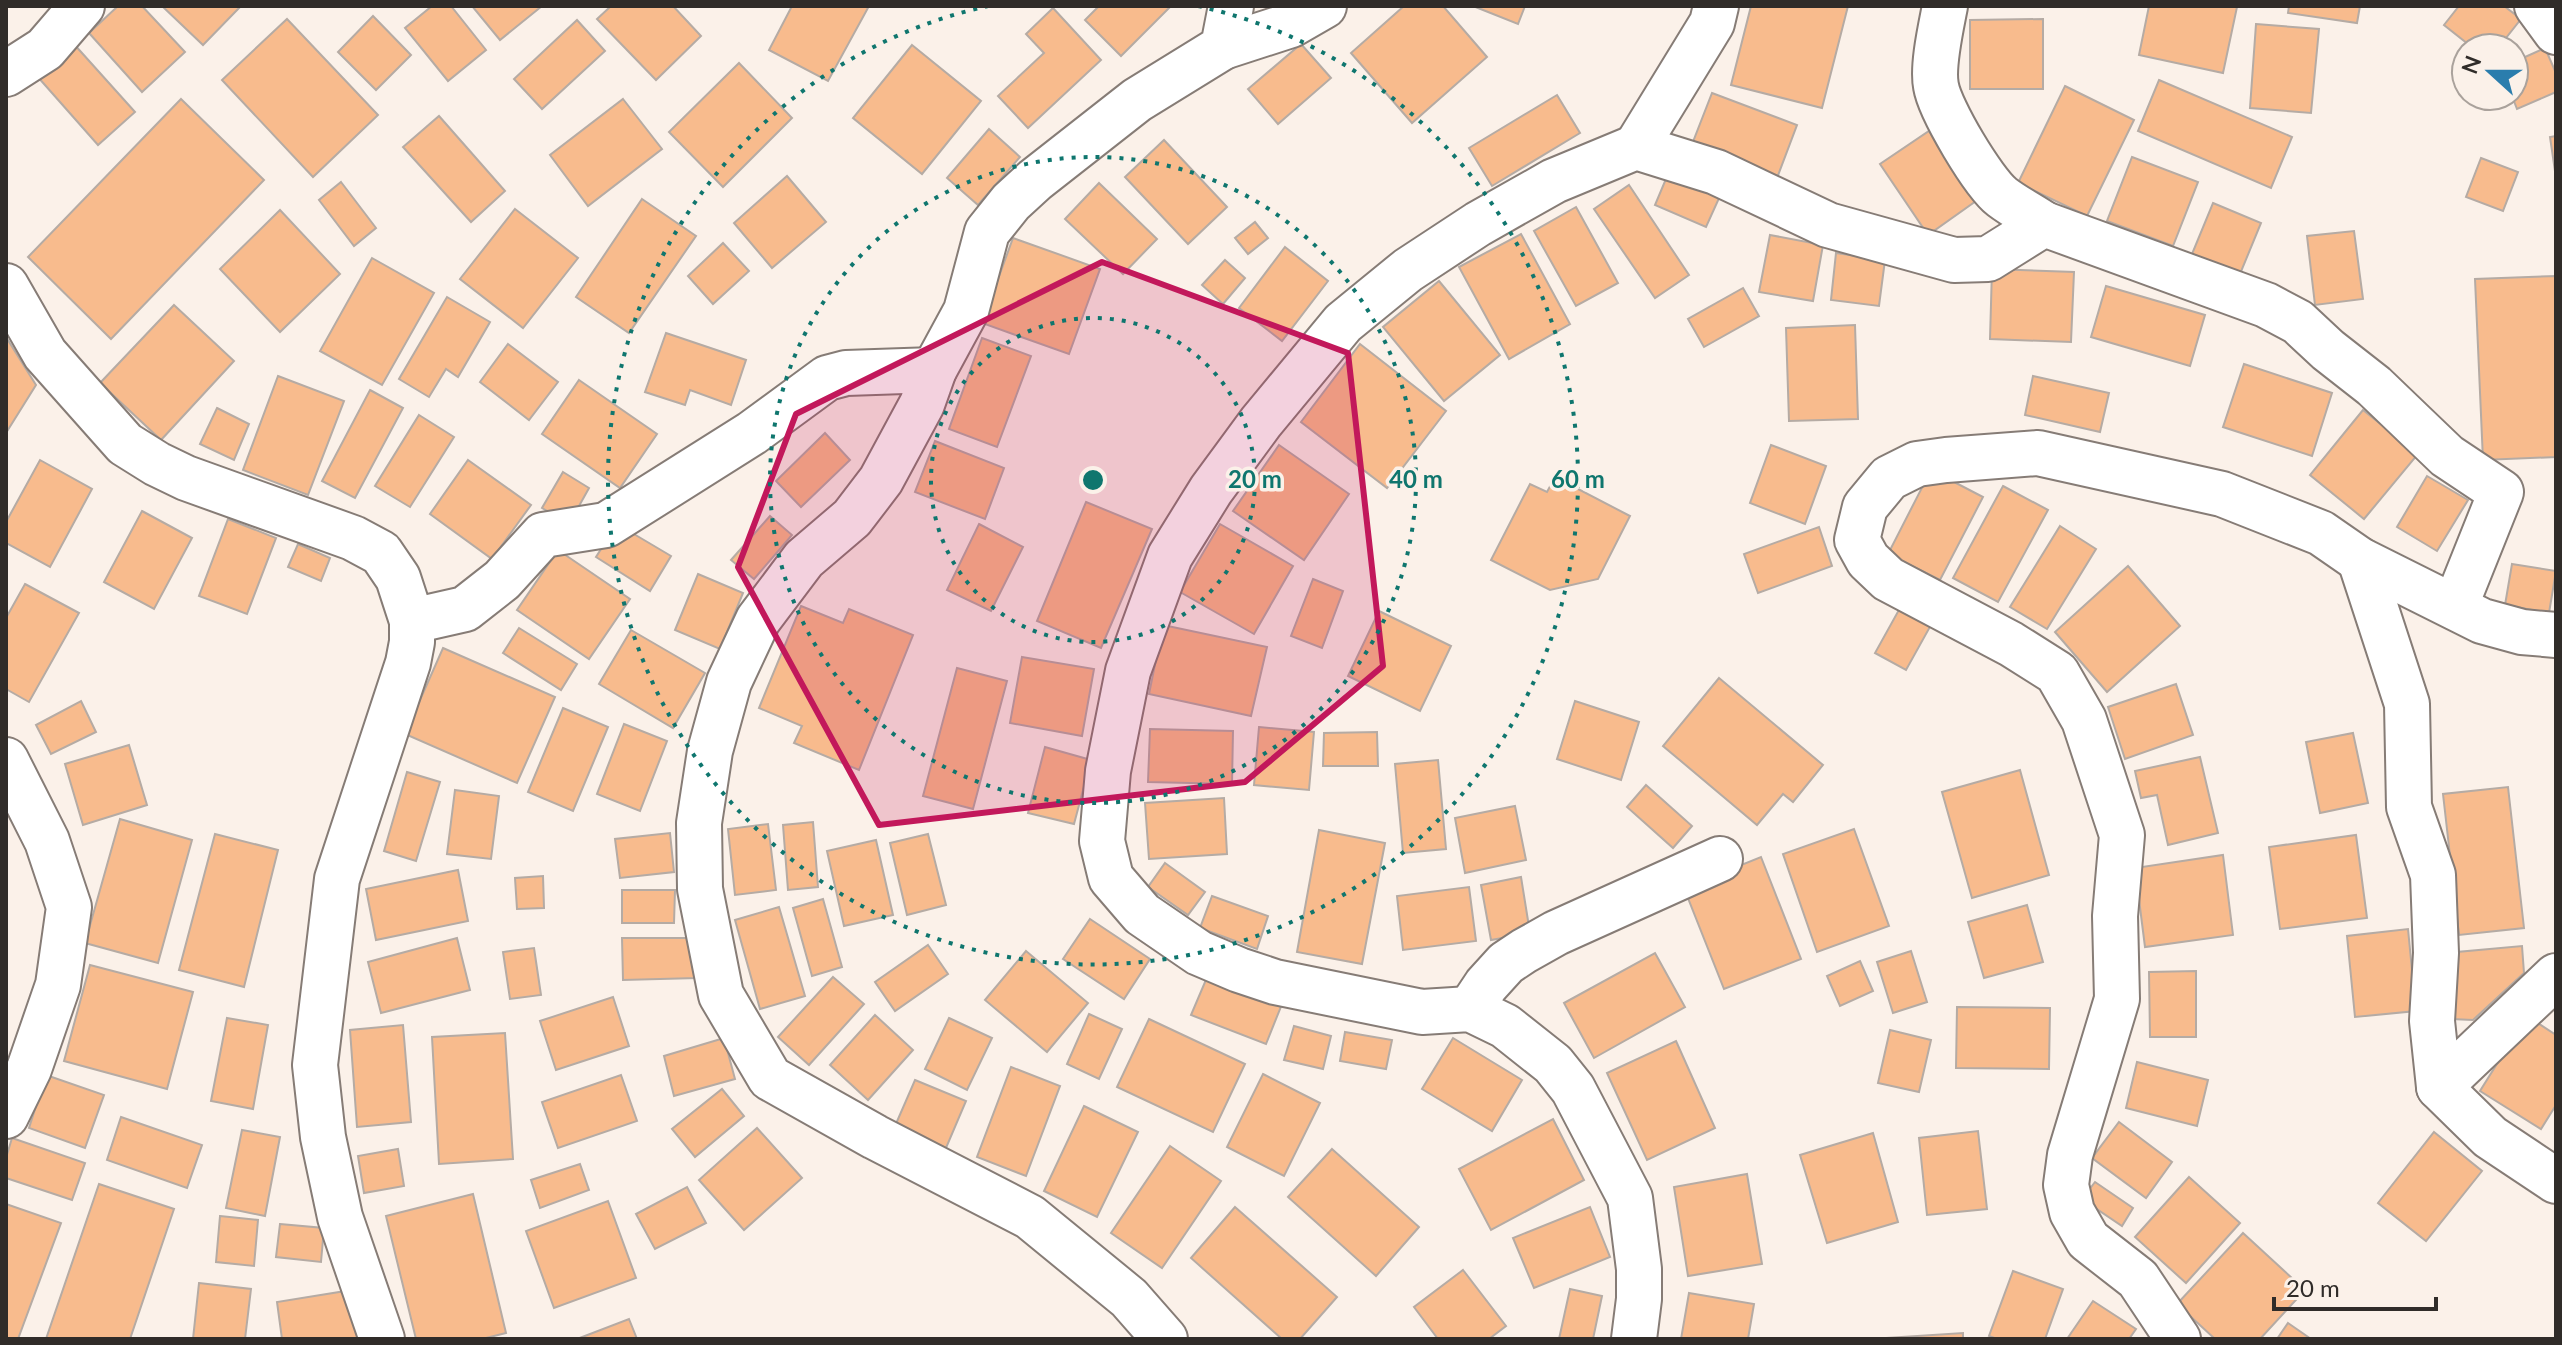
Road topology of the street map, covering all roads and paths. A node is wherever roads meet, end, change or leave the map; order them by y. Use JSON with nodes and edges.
{"nodes":[{"id":1,"x":82,"y":6,"type":"edge"},
{"id":2,"x":1324,"y":6,"type":"edge"},
{"id":3,"x":1716,"y":6,"type":"edge"},
{"id":4,"x":1945,"y":6,"type":"edge"},
{"id":5,"x":2537,"y":6,"type":"edge"},
{"id":6,"x":1227,"y":27,"type":"edge"},
{"id":7,"x":2556,"y":32,"type":"edge"},
{"id":8,"x":6,"y":74,"type":"edge"},
{"id":9,"x":1636,"y":147,"type":"junction"},
{"id":10,"x":2044,"y":224,"type":"junction"},
{"id":11,"x":6,"y":286,"type":"edge"},
{"id":12,"x":934,"y":370,"type":"junction"},
{"id":13,"x":2360,"y":560,"type":"junction"},
{"id":14,"x":2455,"y":607,"type":"junction"},
{"id":15,"x":412,"y":621,"type":"junction"},
{"id":16,"x":2556,"y":635,"type":"edge"},
{"id":17,"x":6,"y":760,"type":"edge"},
{"id":18,"x":1720,"y":859,"type":"dead end"},
{"id":19,"x":2556,"y":976,"type":"edge"},
{"id":20,"x":1470,"y":1009,"type":"junction"},
{"id":21,"x":2439,"y":1087,"type":"junction"},
{"id":22,"x":6,"y":1116,"type":"edge"},
{"id":23,"x":2556,"y":1181,"type":"edge"},
{"id":24,"x":382,"y":1339,"type":"edge"},
{"id":25,"x":1165,"y":1339,"type":"edge"},
{"id":26,"x":1634,"y":1339,"type":"edge"},
{"id":27,"x":2178,"y":1339,"type":"edge"}],
"edges":[{"from":1,"to":8,"type":"street"},
{"from":2,"to":6,"type":"street"},
{"from":3,"to":9,"type":"street"},
{"from":4,"to":10,"type":"street"},
{"from":5,"to":7,"type":"street"},
{"from":6,"to":12,"type":"street"},
{"from":9,"to":10,"type":"street"},
{"from":9,"to":20,"type":"street"},
{"from":10,"to":14,"type":"street"},
{"from":11,"to":15,"type":"street"},
{"from":12,"to":15,"type":"street"},
{"from":12,"to":25,"type":"street"},
{"from":13,"to":14,"type":"street"},
{"from":13,"to":21,"type":"street"},
{"from":13,"to":27,"type":"street"},
{"from":14,"to":16,"type":"street"},
{"from":15,"to":24,"type":"street"},
{"from":17,"to":22,"type":"street"},
{"from":18,"to":20,"type":"street"},
{"from":19,"to":21,"type":"street"},
{"from":20,"to":26,"type":"street"},
{"from":21,"to":23,"type":"street"}]}
